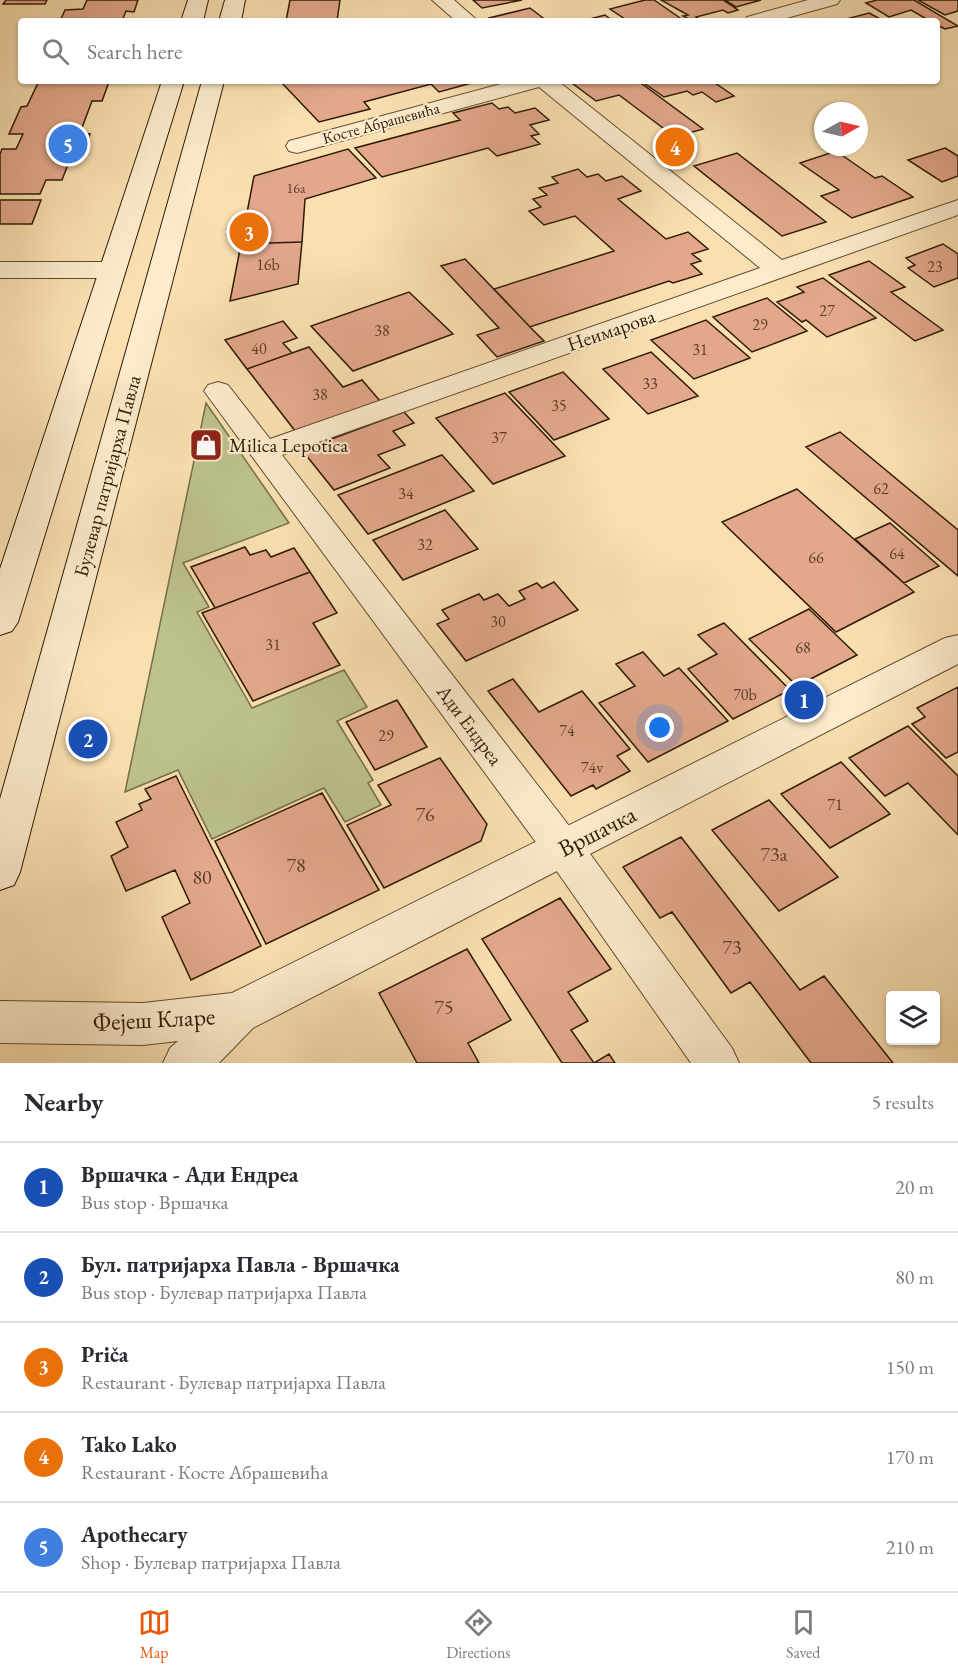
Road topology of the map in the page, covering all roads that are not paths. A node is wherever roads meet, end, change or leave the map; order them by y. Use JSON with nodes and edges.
{"nodes":[{"id":1,"x":198,"y":0,"type":"edge"},
{"id":2,"x":235,"y":0,"type":"edge"},
{"id":3,"x":442,"y":0,"type":"edge"},
{"id":4,"x":830,"y":0,"type":"edge"},
{"id":5,"x":193,"y":18,"type":"edge"},
{"id":6,"x":231,"y":18,"type":"edge"},
{"id":7,"x":464,"y":18,"type":"edge"},
{"id":8,"x":765,"y":18,"type":"edge"},
{"id":9,"x":171,"y":84,"type":"edge"},
{"id":10,"x":212,"y":84,"type":"edge"},
{"id":11,"x":525,"y":84,"type":"edge"},
{"id":12,"x":549,"y":84,"type":"edge"},
{"id":13,"x":297,"y":146,"type":"dead end"},
{"id":14,"x":958,"y":207,"type":"edge"},
{"id":15,"x":0,"y":270,"type":"edge"},
{"id":16,"x":111,"y":270,"type":"junction"},
{"id":17,"x":779,"y":271,"type":"junction"},
{"id":18,"x":218,"y":391,"type":"dead end"},
{"id":19,"x":264,"y":451,"type":"junction"},
{"id":20,"x":0,"y":622,"type":"edge"},
{"id":21,"x":958,"y":648,"type":"edge"},
{"id":22,"x":563,"y":848,"type":"junction"},
{"id":23,"x":0,"y":872,"type":"edge"},
{"id":24,"x":237,"y":1013,"type":"junction"},
{"id":25,"x":0,"y":1022,"type":"edge"},
{"id":26,"x":186,"y":1063,"type":"edge"},
{"id":27,"x":717,"y":1063,"type":"edge"}],
"edges":[{"from":1,"to":5,"type":"main road"},
{"from":2,"to":6,"type":"main road"},
{"from":3,"to":7,"type":"street"},
{"from":4,"to":8,"type":"street"},
{"from":9,"to":16,"type":"main road"},
{"from":10,"to":23,"type":"main road","name":"Булевар патријарха Павла"},
{"from":11,"to":13,"type":"street","name":"Косте Абрашевића"},
{"from":12,"to":17,"type":"street"},
{"from":14,"to":17,"type":"street","name":"Неимарова"},
{"from":15,"to":16,"type":"street"},
{"from":16,"to":20,"type":"main road"},
{"from":17,"to":19,"type":"street","name":"Неимарова"},
{"from":18,"to":19,"type":"street","name":"Ади Ендреа"},
{"from":19,"to":22,"type":"street","name":"Ади Ендреа"},
{"from":21,"to":22,"type":"main road","name":"Вршачка"},
{"from":22,"to":24,"type":"main road","name":"Вршачка"},
{"from":22,"to":27,"type":"street","name":"Ади Ендреа"},
{"from":24,"to":25,"type":"main road","name":"Фејеш Кларе"},
{"from":24,"to":26,"type":"main road","name":"Фејеш Кларе"}]}
